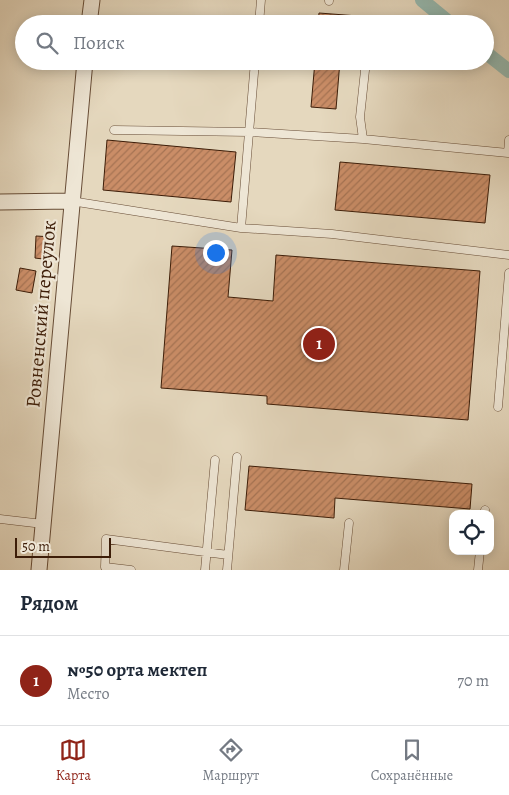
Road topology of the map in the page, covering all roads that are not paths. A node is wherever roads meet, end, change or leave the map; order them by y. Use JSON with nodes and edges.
{"nodes":[{"id":1,"x":92,"y":0,"type":"edge"},
{"id":2,"x":260,"y":0,"type":"edge"},
{"id":3,"x":90,"y":15,"type":"edge"},
{"id":4,"x":259,"y":15,"type":"edge"},
{"id":5,"x":84,"y":70,"type":"edge"},
{"id":6,"x":254,"y":70,"type":"edge"},
{"id":7,"x":365,"y":70,"type":"edge"},
{"id":8,"x":114,"y":130,"type":"dead end"},
{"id":9,"x":250,"y":132,"type":"junction"},
{"id":10,"x":363,"y":139,"type":"junction"},
{"id":11,"x":509,"y":140,"type":"edge"},
{"id":12,"x":71,"y":201,"type":"junction"},
{"id":13,"x":0,"y":202,"type":"edge"},
{"id":14,"x":241,"y":228,"type":"junction"},
{"id":15,"x":509,"y":255,"type":"edge"},
{"id":16,"x":509,"y":273,"type":"edge"},
{"id":17,"x":498,"y":407,"type":"dead end"},
{"id":18,"x":237,"y":457,"type":"dead end"},
{"id":19,"x":215,"y":460,"type":"dead end"},
{"id":20,"x":0,"y":519,"type":"edge"},
{"id":21,"x":43,"y":524,"type":"junction"},
{"id":22,"x":349,"y":524,"type":"dead end"},
{"id":23,"x":207,"y":551,"type":"junction"},
{"id":24,"x":228,"y":555,"type":"junction"},
{"id":25,"x":480,"y":555,"type":"edge"},
{"id":26,"x":39,"y":570,"type":"edge"},
{"id":27,"x":131,"y":570,"type":"edge"},
{"id":28,"x":205,"y":570,"type":"edge"},
{"id":29,"x":227,"y":570,"type":"edge"},
{"id":30,"x":344,"y":570,"type":"edge"},
{"id":31,"x":478,"y":570,"type":"edge"}],
"edges":[{"from":1,"to":3,"type":"street"},
{"from":2,"to":4,"type":"lane"},
{"from":5,"to":12,"type":"street","name":"Ровненский переулок"},
{"from":6,"to":9,"type":"lane"},
{"from":7,"to":10,"type":"lane"},
{"from":8,"to":9,"type":"lane"},
{"from":9,"to":10,"type":"lane"},
{"from":9,"to":14,"type":"lane"},
{"from":10,"to":11,"type":"lane"},
{"from":12,"to":13,"type":"street"},
{"from":12,"to":14,"type":"lane"},
{"from":12,"to":21,"type":"street","name":"Ровненский переулок"},
{"from":14,"to":15,"type":"lane"},
{"from":16,"to":17,"type":"lane"},
{"from":18,"to":24,"type":"lane"},
{"from":19,"to":23,"type":"lane"},
{"from":20,"to":21,"type":"lane"},
{"from":21,"to":26,"type":"street","name":"Ровненский переулок"},
{"from":22,"to":30,"type":"lane"},
{"from":23,"to":24,"type":"lane"},
{"from":23,"to":27,"type":"lane"},
{"from":23,"to":28,"type":"lane"},
{"from":24,"to":29,"type":"lane"},
{"from":25,"to":31,"type":"lane"}]}
